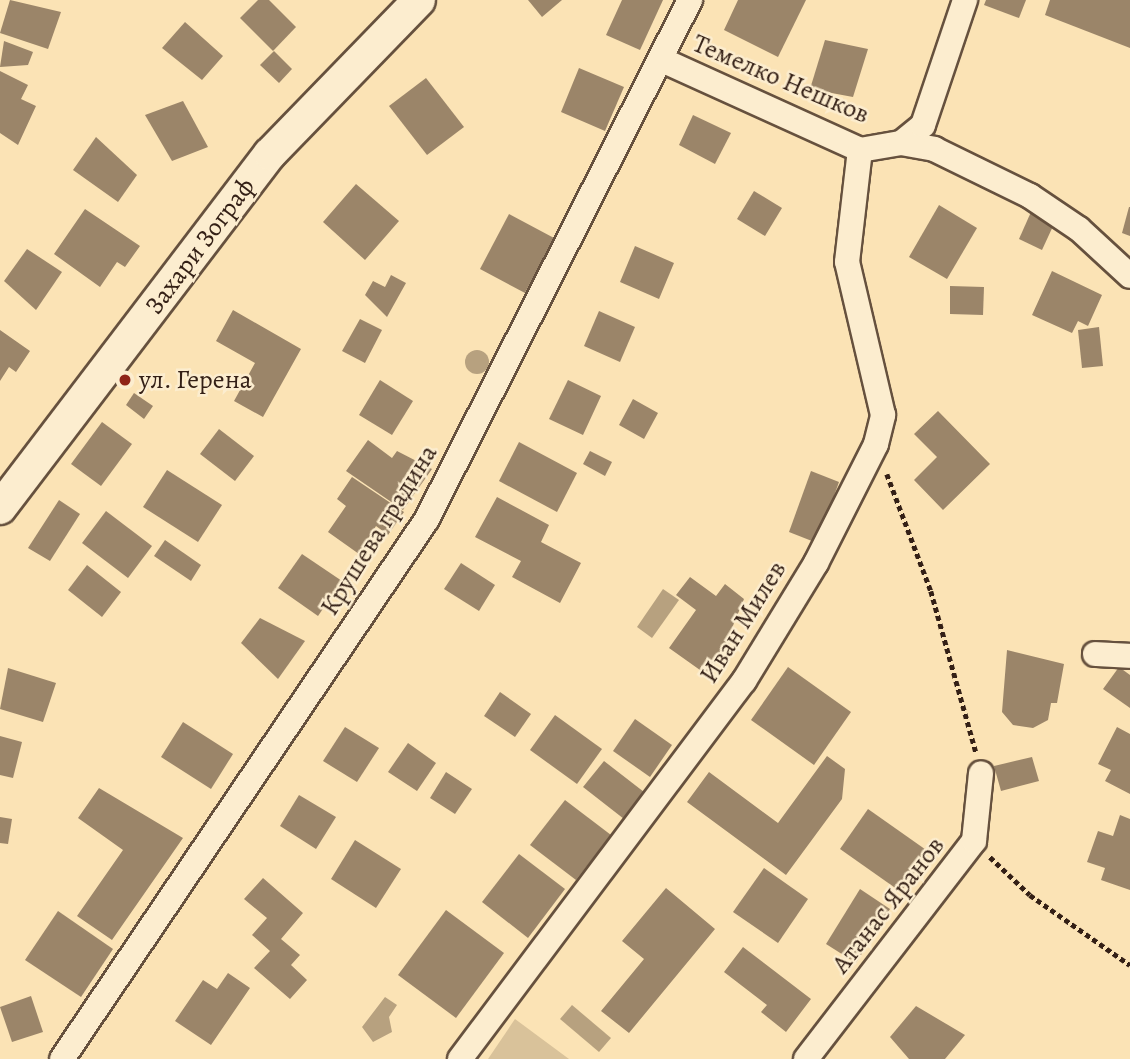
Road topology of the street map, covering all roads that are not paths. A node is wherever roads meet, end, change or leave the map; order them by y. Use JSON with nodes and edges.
{"nodes":[{"id":1,"x":419,"y":0,"type":"edge"},
{"id":2,"x":690,"y":0,"type":"edge"},
{"id":3,"x":965,"y":0,"type":"edge"},
{"id":4,"x":662,"y":60,"type":"junction"},
{"id":5,"x":901,"y":142,"type":"junction"},
{"id":6,"x":860,"y":150,"type":"junction"},
{"id":7,"x":1130,"y":276,"type":"edge"},
{"id":8,"x":3,"y":499,"type":"edge"},
{"id":9,"x":1095,"y":654,"type":"dead end"},
{"id":10,"x":1130,"y":656,"type":"edge"},
{"id":11,"x":981,"y":773,"type":"road end"},
{"id":12,"x":62,"y":1059,"type":"edge"},
{"id":13,"x":460,"y":1059,"type":"edge"},
{"id":14,"x":806,"y":1059,"type":"edge"}],
"edges":[{"from":1,"to":8,"type":"street","name":"Захари Зограф"},
{"from":2,"to":4,"type":"street","name":"Крушева градина"},
{"from":3,"to":5,"type":"street"},
{"from":4,"to":6,"type":"street","name":"Темелко Нешков"},
{"from":4,"to":12,"type":"street","name":"Крушева градина"},
{"from":5,"to":6,"type":"street","name":"Темелко Нешков"},
{"from":5,"to":7,"type":"street","name":"Темелко Нешков"},
{"from":6,"to":13,"type":"street","name":"Иван Милев"},
{"from":9,"to":10,"type":"street"},
{"from":11,"to":14,"type":"street","name":"Атанас Яранов"}]}
